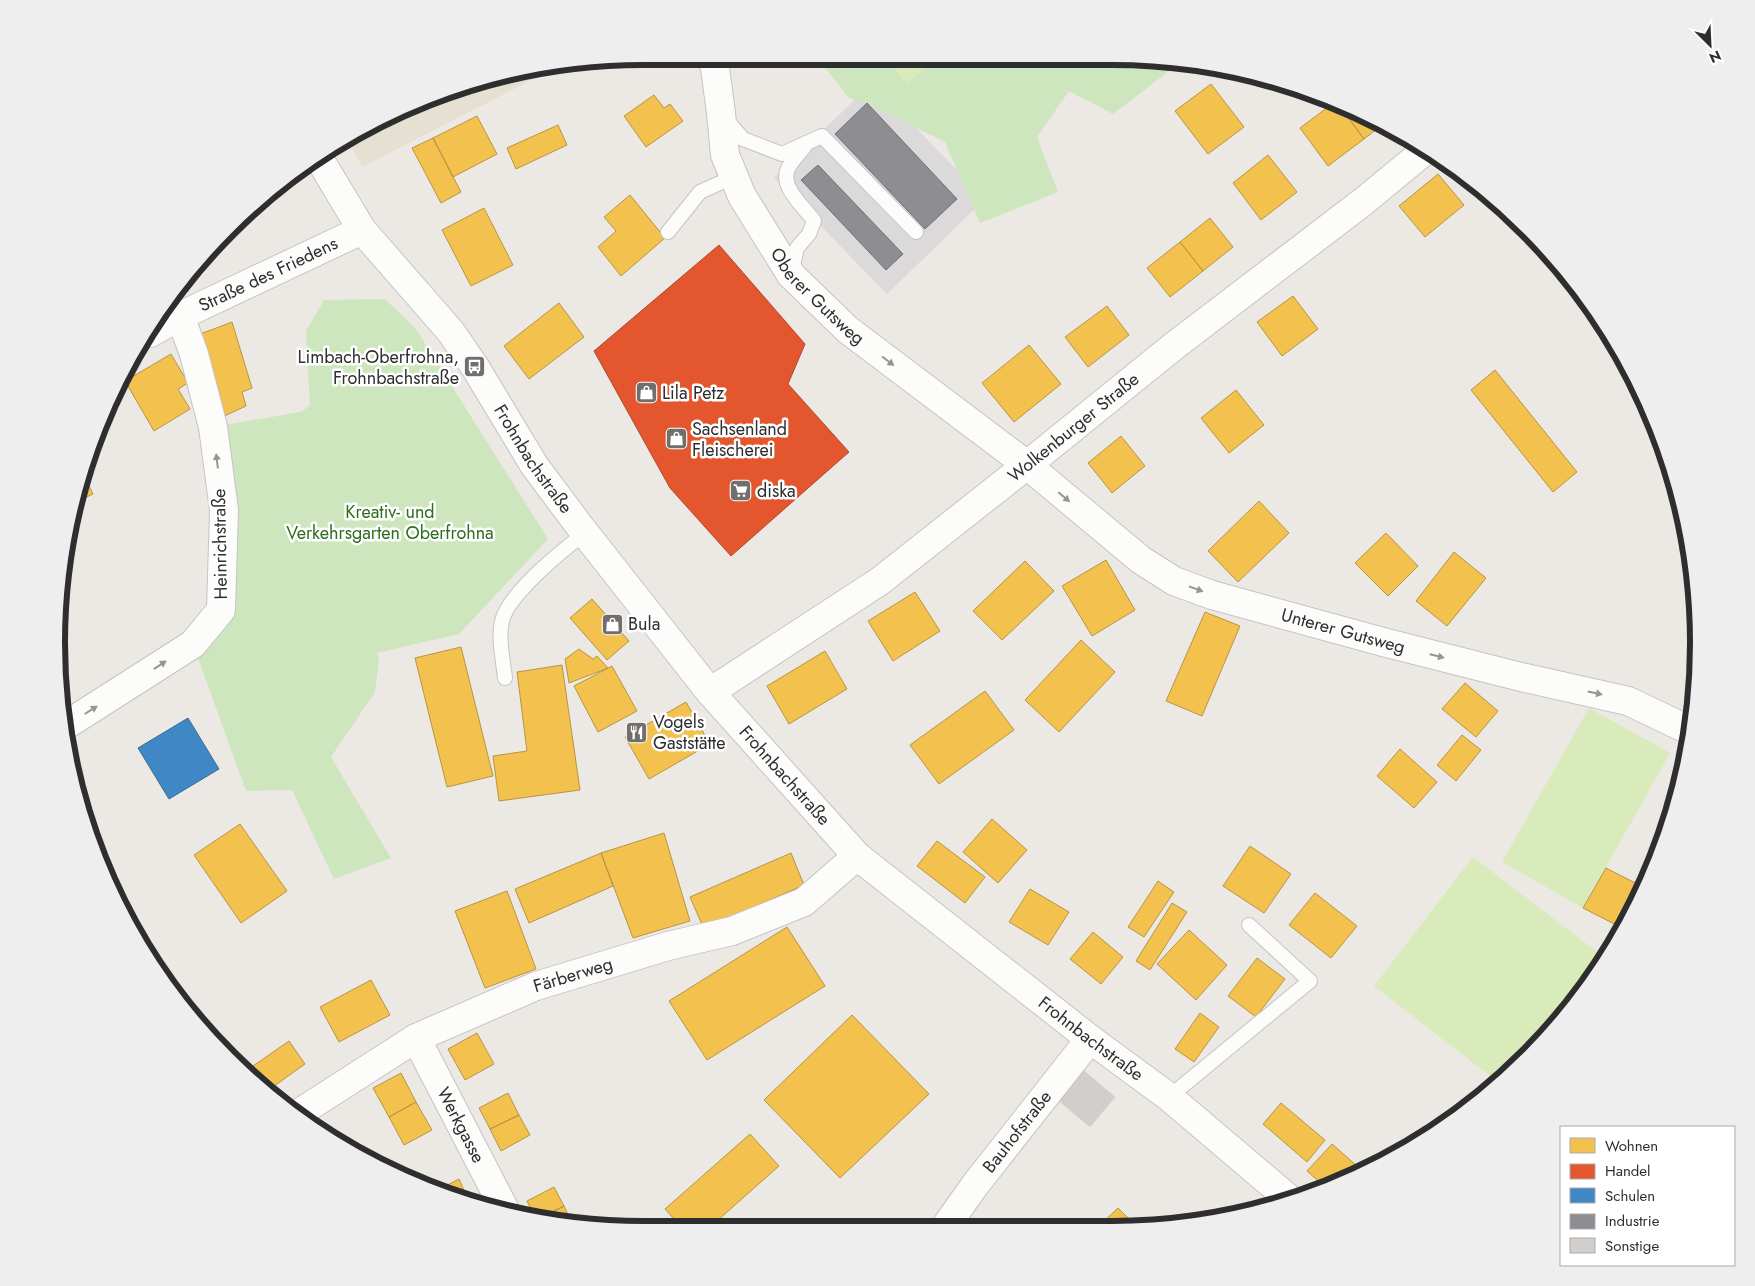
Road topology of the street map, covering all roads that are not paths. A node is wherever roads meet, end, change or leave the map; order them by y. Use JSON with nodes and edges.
{"nodes":[{"id":1,"x":714,"y":65,"type":"edge"},
{"id":2,"x":721,"y":113,"type":"junction"},
{"id":3,"x":807,"y":142,"type":"junction"},
{"id":4,"x":1421,"y":154,"type":"edge"},
{"id":5,"x":321,"y":162,"type":"edge"},
{"id":6,"x":734,"y":178,"type":"junction"},
{"id":7,"x":362,"y":230,"type":"junction"},
{"id":8,"x":668,"y":232,"type":"dead end"},
{"id":9,"x":916,"y":232,"type":"dead end"},
{"id":10,"x":791,"y":275,"type":"junction"},
{"id":11,"x":180,"y":316,"type":"junction"},
{"id":12,"x":158,"y":329,"type":"edge"},
{"id":13,"x":1027,"y":466,"type":"junction"},
{"id":14,"x":585,"y":532,"type":"junction"},
{"id":15,"x":505,"y":678,"type":"dead end"},
{"id":16,"x":710,"y":692,"type":"junction"},
{"id":17,"x":71,"y":722,"type":"edge"},
{"id":18,"x":1684,"y":727,"type":"edge"},
{"id":19,"x":857,"y":856,"type":"junction"},
{"id":20,"x":1249,"y":925,"type":"dead end"},
{"id":21,"x":416,"y":1038,"type":"junction"},
{"id":22,"x":1090,"y":1039,"type":"junction"},
{"id":23,"x":1169,"y":1097,"type":"junction"},
{"id":24,"x":303,"y":1111,"type":"edge"},
{"id":25,"x":1284,"y":1194,"type":"edge"},
{"id":26,"x":501,"y":1203,"type":"edge"},
{"id":27,"x":950,"y":1221,"type":"edge"}],
"edges":[{"from":1,"to":2,"type":"street","name":"Oberer Gutsweg"},
{"from":2,"to":3,"type":"lane"},
{"from":2,"to":6,"type":"street","name":"Oberer Gutsweg"},
{"from":3,"to":9,"type":"lane"},
{"from":3,"to":10,"type":"lane"},
{"from":4,"to":13,"type":"street","name":"Wolkenburger Straße"},
{"from":5,"to":7,"type":"street","name":"Frohnbachstraße"},
{"from":6,"to":8,"type":"lane"},
{"from":6,"to":10,"type":"street","name":"Oberer Gutsweg"},
{"from":7,"to":11,"type":"street","name":"Straße des Friedens"},
{"from":7,"to":14,"type":"street","name":"Frohnbachstraße"},
{"from":10,"to":13,"type":"street","name":"Oberer Gutsweg","one_way":true},
{"from":11,"to":12,"type":"street","name":"Straße des Friedens"},
{"from":17,"to":11,"type":"street","name":"Heinrichstraße","one_way":true},
{"from":13,"to":16,"type":"street","name":"Wolkenburger Straße"},
{"from":13,"to":18,"type":"street","name":"Unterer Gutsweg","one_way":true},
{"from":14,"to":15,"type":"lane"},
{"from":14,"to":16,"type":"street","name":"Frohnbachstraße"},
{"from":16,"to":19,"type":"street","name":"Frohnbachstraße"},
{"from":19,"to":21,"type":"street","name":"Färberweg"},
{"from":19,"to":22,"type":"street","name":"Frohnbachstraße"},
{"from":20,"to":23,"type":"lane"},
{"from":21,"to":24,"type":"street","name":"Färberweg"},
{"from":21,"to":26,"type":"street","name":"Werkgasse"},
{"from":22,"to":23,"type":"street","name":"Frohnbachstraße"},
{"from":22,"to":27,"type":"street","name":"Bauhofstraße"},
{"from":23,"to":25,"type":"street","name":"Frohnbachstraße"}]}
